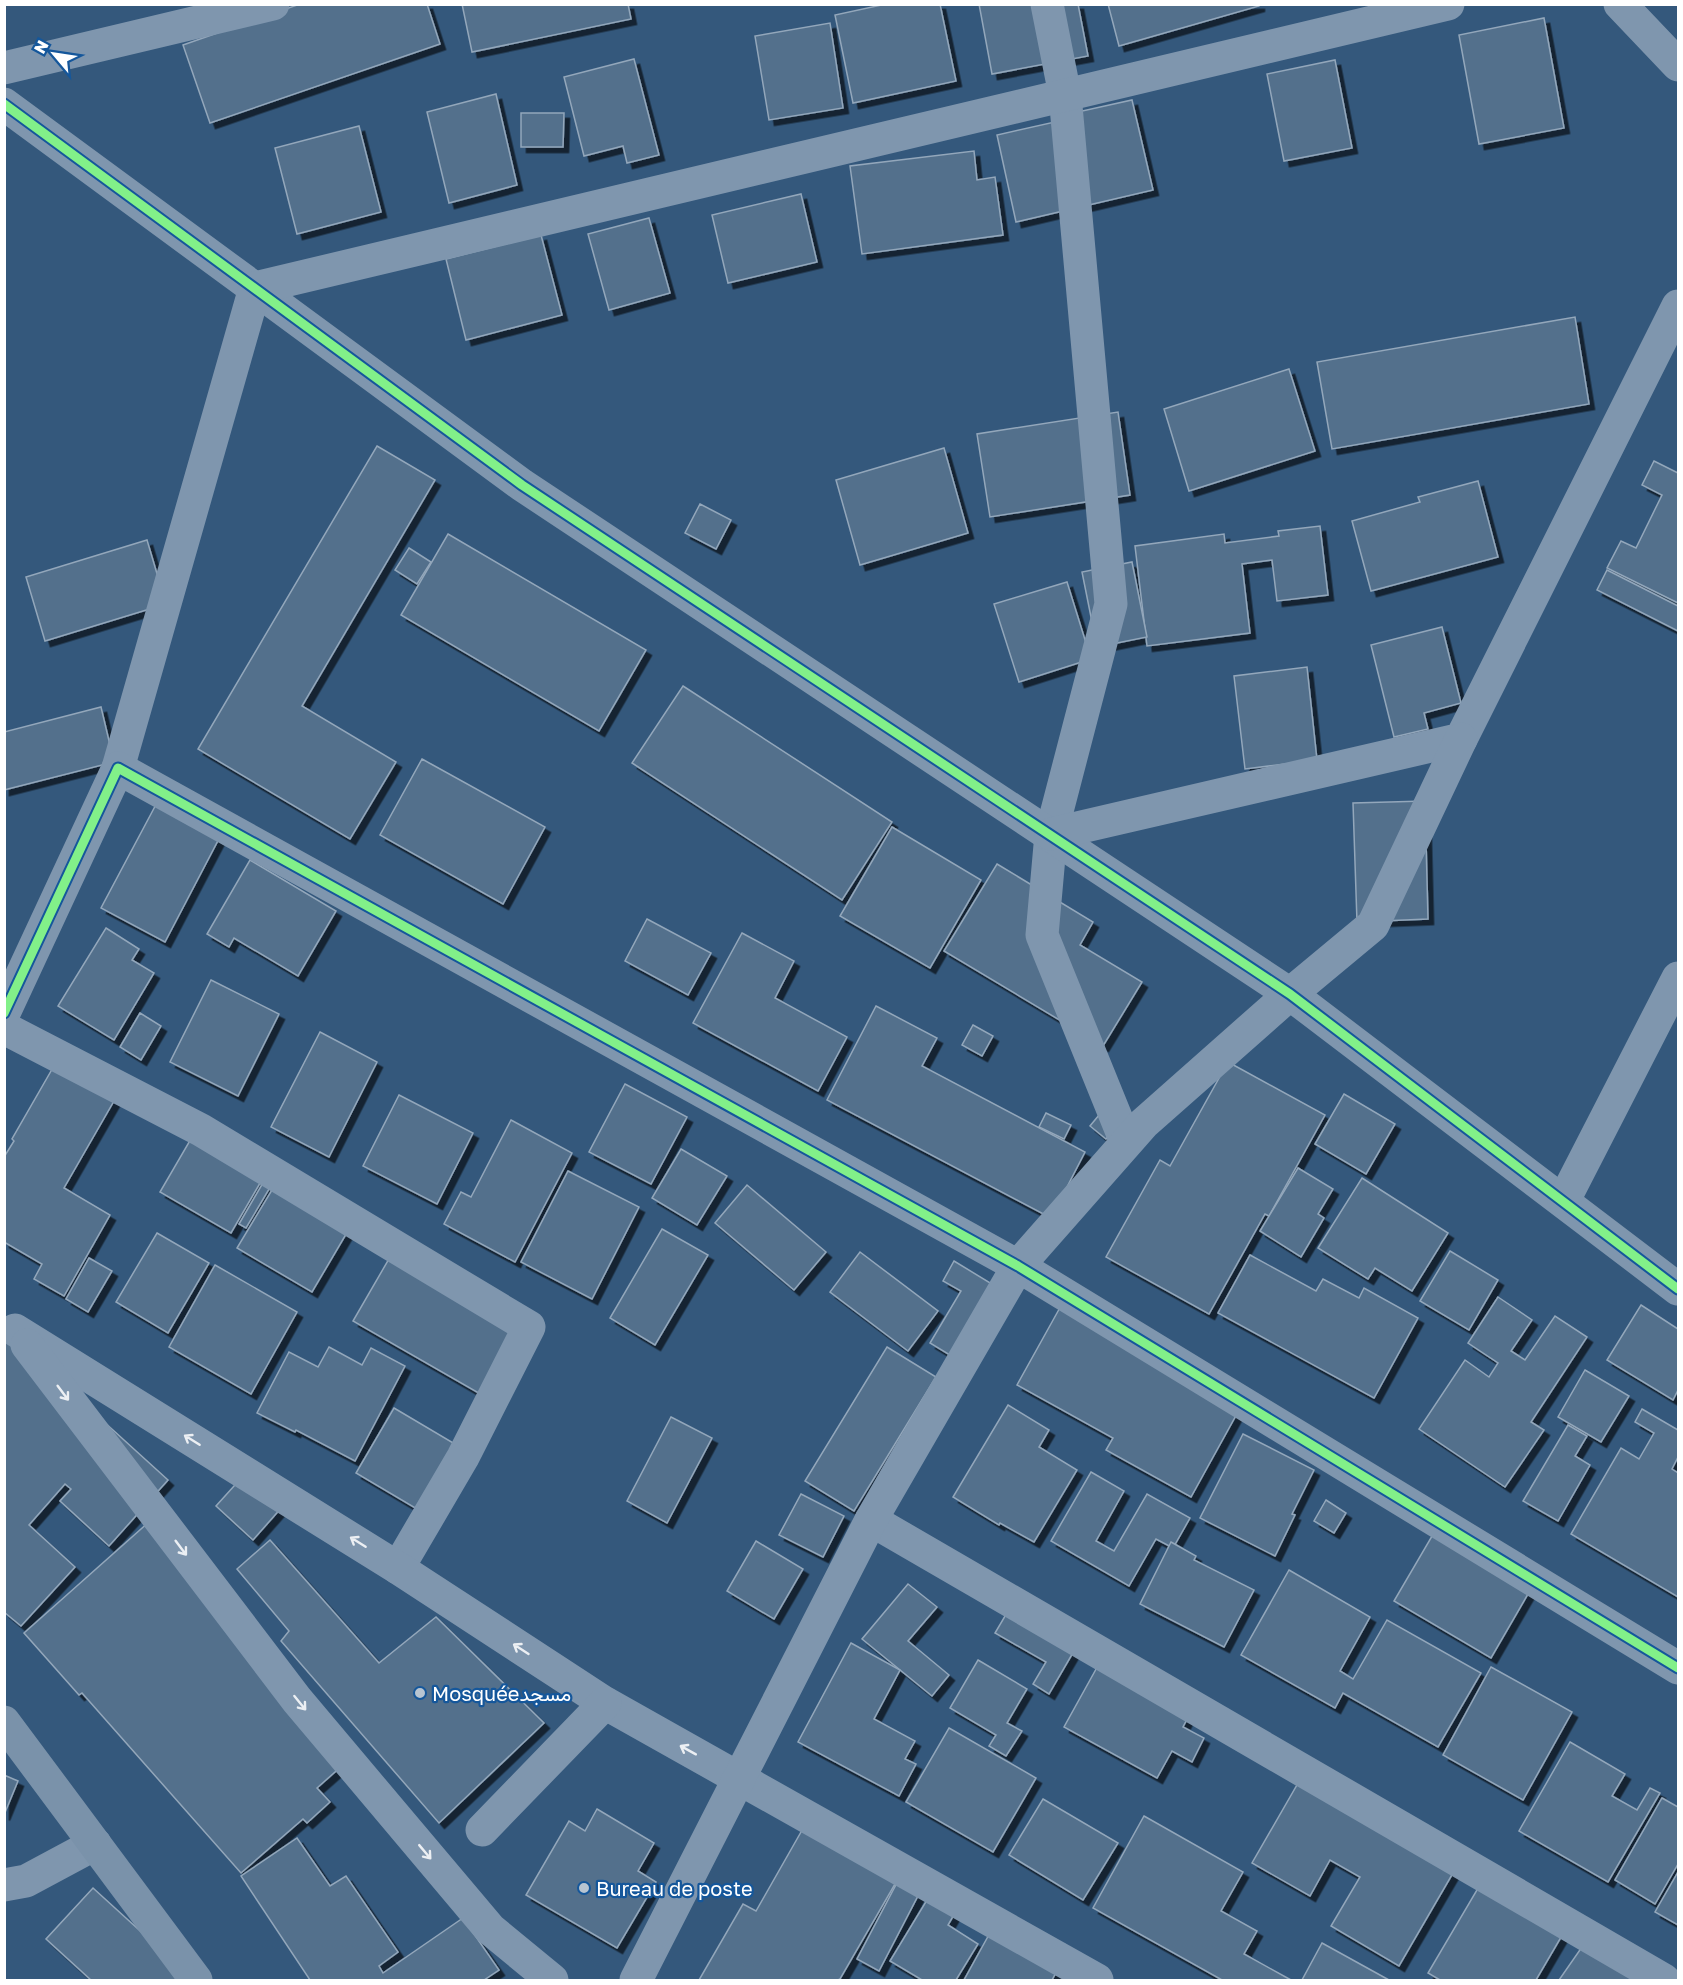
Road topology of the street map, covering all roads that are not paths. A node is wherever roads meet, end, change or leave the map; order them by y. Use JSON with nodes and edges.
{"nodes":[{"id":1,"x":273,"y":4,"type":"edge"},
{"id":2,"x":1047,"y":4,"type":"edge"},
{"id":3,"x":1448,"y":4,"type":"edge"},
{"id":4,"x":1620,"y":4,"type":"edge"},
{"id":5,"x":1678,"y":64,"type":"edge"},
{"id":6,"x":4,"y":68,"type":"edge"},
{"id":7,"x":1065,"y":95,"type":"junction"},
{"id":8,"x":4,"y":104,"type":"edge"},
{"id":9,"x":255,"y":288,"type":"junction"},
{"id":10,"x":1678,"y":306,"type":"edge"},
{"id":11,"x":1461,"y":739,"type":"junction"},
{"id":12,"x":118,"y":768,"type":"junction"},
{"id":13,"x":1050,"y":834,"type":"junction"},
{"id":14,"x":1678,"y":978,"type":"edge"},
{"id":15,"x":1290,"y":994,"type":"junction"},
{"id":16,"x":4,"y":1013,"type":"edge"},
{"id":17,"x":4,"y":1028,"type":"edge"},
{"id":18,"x":1126,"y":1142,"type":"junction"},
{"id":19,"x":1564,"y":1200,"type":"junction"},
{"id":20,"x":1018,"y":1266,"type":"junction"},
{"id":21,"x":1678,"y":1288,"type":"edge"},
{"id":22,"x":10,"y":1325,"type":"edge"},
{"id":23,"x":871,"y":1520,"type":"junction"},
{"id":24,"x":398,"y":1568,"type":"junction"},
{"id":25,"x":1678,"y":1668,"type":"edge"},
{"id":26,"x":605,"y":1703,"type":"junction"},
{"id":27,"x":4,"y":1722,"type":"edge"},
{"id":28,"x":739,"y":1779,"type":"junction"},
{"id":29,"x":482,"y":1830,"type":"dead end"},
{"id":30,"x":95,"y":1844,"type":"junction"},
{"id":31,"x":4,"y":1885,"type":"edge"},
{"id":32,"x":196,"y":1980,"type":"edge"},
{"id":33,"x":552,"y":1980,"type":"edge"},
{"id":34,"x":636,"y":1980,"type":"edge"},
{"id":35,"x":1097,"y":1980,"type":"edge"},
{"id":36,"x":1664,"y":1980,"type":"edge"}],
"edges":[{"from":1,"to":6,"type":"street"},
{"from":2,"to":7,"type":"street"},
{"from":3,"to":7,"type":"street"},
{"from":4,"to":5,"type":"street"},
{"from":7,"to":9,"type":"street"},
{"from":7,"to":13,"type":"street"},
{"from":8,"to":9,"type":"street"},
{"from":9,"to":12,"type":"street"},
{"from":9,"to":13,"type":"street"},
{"from":10,"to":11,"type":"street"},
{"from":11,"to":13,"type":"street"},
{"from":11,"to":15,"type":"street"},
{"from":12,"to":16,"type":"street"},
{"from":12,"to":20,"type":"street"},
{"from":13,"to":15,"type":"street"},
{"from":13,"to":18,"type":"street"},
{"from":14,"to":19,"type":"street"},
{"from":15,"to":18,"type":"street"},
{"from":15,"to":19,"type":"street"},
{"from":17,"to":24,"type":"street"},
{"from":18,"to":20,"type":"street"},
{"from":19,"to":21,"type":"street"},
{"from":20,"to":23,"type":"street"},
{"from":20,"to":25,"type":"street"},
{"from":24,"to":22,"type":"street","one_way":true},
{"from":22,"to":33,"type":"street","one_way":true},
{"from":23,"to":28,"type":"street"},
{"from":23,"to":36,"type":"street"},
{"from":26,"to":24,"type":"street","one_way":true},
{"from":28,"to":26,"type":"street","one_way":true},
{"from":26,"to":29,"type":"street"},
{"from":27,"to":30,"type":"main road"},
{"from":28,"to":34,"type":"street"},
{"from":28,"to":35,"type":"street"},
{"from":30,"to":31,"type":"street"},
{"from":30,"to":32,"type":"main road"}]}
